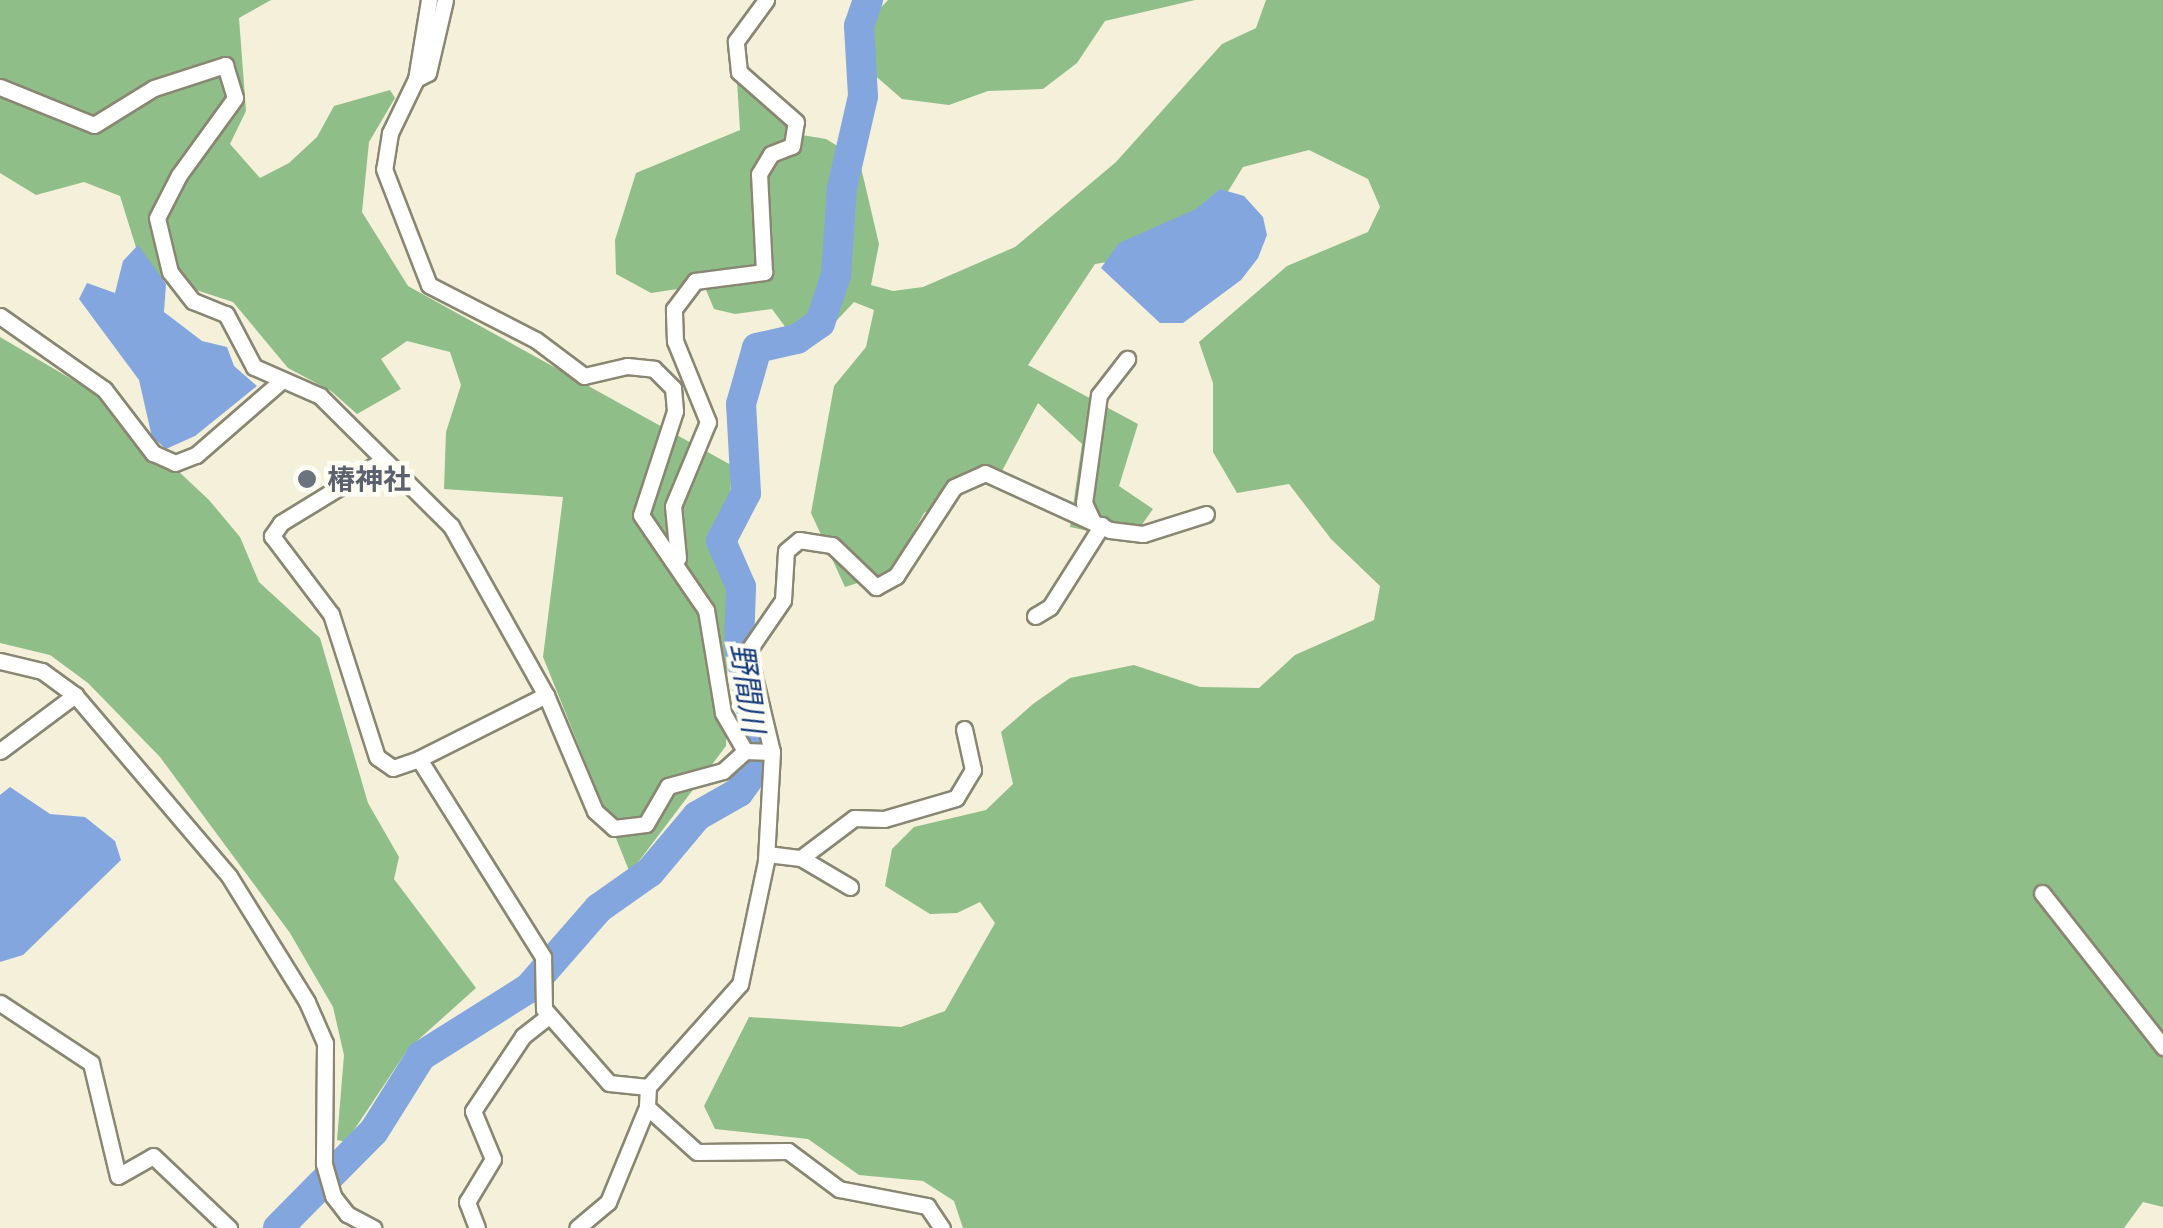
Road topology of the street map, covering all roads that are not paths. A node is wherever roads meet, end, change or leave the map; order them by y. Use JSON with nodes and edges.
{"nodes":[{"id":1,"x":428,"y":0,"type":"edge"},
{"id":2,"x":445,"y":0,"type":"edge"},
{"id":3,"x":766,"y":0,"type":"edge"},
{"id":4,"x":416,"y":80,"type":"junction"},
{"id":5,"x":0,"y":87,"type":"edge"},
{"id":6,"x":0,"y":316,"type":"edge"},
{"id":7,"x":1126,"y":359,"type":"dead end"},
{"id":8,"x":281,"y":382,"type":"junction"},
{"id":9,"x":382,"y":460,"type":"junction"},
{"id":10,"x":1206,"y":514,"type":"dead end"},
{"id":11,"x":1097,"y":523,"type":"junction"},
{"id":12,"x":679,"y":562,"type":"junction"},
{"id":13,"x":1035,"y":616,"type":"dead end"},
{"id":14,"x":0,"y":660,"type":"edge"},
{"id":15,"x":75,"y":694,"type":"junction"},
{"id":16,"x":546,"y":695,"type":"junction"},
{"id":17,"x":964,"y":729,"type":"dead end"},
{"id":18,"x":745,"y":751,"type":"junction"},
{"id":19,"x":0,"y":752,"type":"edge"},
{"id":20,"x":772,"y":752,"type":"junction"},
{"id":21,"x":419,"y":759,"type":"junction"},
{"id":22,"x":766,"y":854,"type":"junction"},
{"id":23,"x":800,"y":858,"type":"junction"},
{"id":24,"x":850,"y":887,"type":"dead end"},
{"id":25,"x":2042,"y":893,"type":"dead end"},
{"id":26,"x":0,"y":1003,"type":"edge"},
{"id":27,"x":550,"y":1016,"type":"junction"},
{"id":28,"x":2163,"y":1047,"type":"edge"},
{"id":29,"x":648,"y":1087,"type":"junction"},
{"id":30,"x":646,"y":1107,"type":"junction"},
{"id":31,"x":361,"y":1226,"type":"edge"},
{"id":32,"x":229,"y":1228,"type":"edge"},
{"id":33,"x":477,"y":1228,"type":"edge"},
{"id":34,"x":577,"y":1228,"type":"edge"},
{"id":35,"x":942,"y":1228,"type":"edge"}],
"edges":[{"from":1,"to":4,"type":"street"},
{"from":2,"to":4,"type":"street"},
{"from":3,"to":12,"type":"street"},
{"from":4,"to":12,"type":"street"},
{"from":5,"to":8,"type":"street"},
{"from":6,"to":8,"type":"street"},
{"from":7,"to":11,"type":"street"},
{"from":8,"to":9,"type":"street"},
{"from":9,"to":16,"type":"street"},
{"from":9,"to":21,"type":"street"},
{"from":10,"to":11,"type":"street"},
{"from":11,"to":13,"type":"street"},
{"from":11,"to":20,"type":"street"},
{"from":12,"to":18,"type":"street"},
{"from":14,"to":15,"type":"street"},
{"from":15,"to":19,"type":"street"},
{"from":15,"to":31,"type":"street"},
{"from":16,"to":18,"type":"street"},
{"from":16,"to":21,"type":"street"},
{"from":17,"to":23,"type":"street"},
{"from":18,"to":20,"type":"street"},
{"from":20,"to":22,"type":"street"},
{"from":21,"to":27,"type":"street"},
{"from":22,"to":23,"type":"street"},
{"from":22,"to":29,"type":"street"},
{"from":23,"to":24,"type":"street"},
{"from":25,"to":28,"type":"street"},
{"from":26,"to":32,"type":"street"},
{"from":27,"to":29,"type":"street"},
{"from":27,"to":33,"type":"street"},
{"from":29,"to":30,"type":"street"},
{"from":30,"to":34,"type":"street"},
{"from":30,"to":35,"type":"street"}]}
